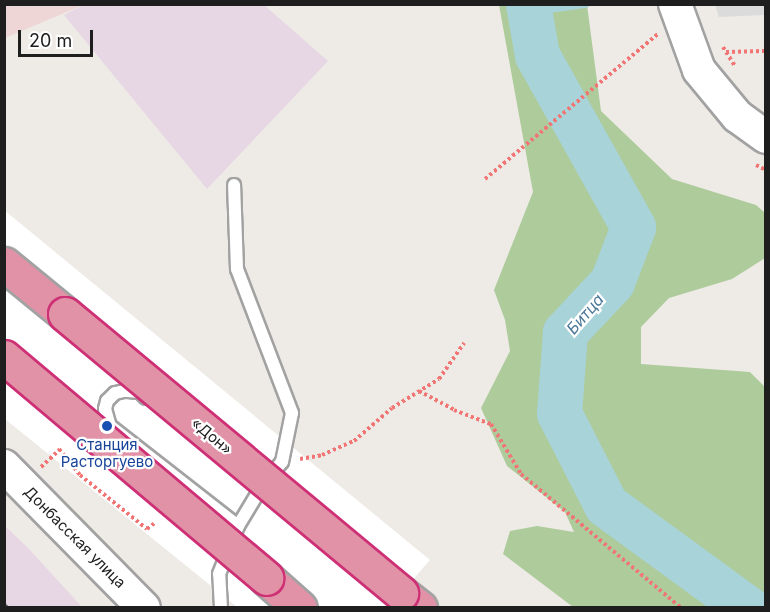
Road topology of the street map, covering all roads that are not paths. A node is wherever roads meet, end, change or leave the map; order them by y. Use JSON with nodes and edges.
{"nodes":[{"id":1,"x":674,"y":13,"type":"edge"},
{"id":2,"x":765,"y":137,"type":"edge"},
{"id":3,"x":234,"y":185,"type":"dead end"},
{"id":4,"x":4,"y":264,"type":"edge"},
{"id":5,"x":4,"y":357,"type":"edge"},
{"id":6,"x":19,"y":470,"type":"edge"},
{"id":7,"x":259,"y":491,"type":"junction"},
{"id":8,"x":238,"y":526,"type":"junction"},
{"id":9,"x":410,"y":600,"type":"edge"},
{"id":10,"x":144,"y":608,"type":"edge"},
{"id":11,"x":221,"y":608,"type":"edge"},
{"id":12,"x":300,"y":608,"type":"edge"}],
"edges":[{"from":1,"to":2,"type":"street"},
{"from":3,"to":7,"type":"lane"},
{"from":4,"to":9,"type":"highway","name":"«Дон»","bridge":true},
{"from":5,"to":12,"type":"highway","bridge":true},
{"from":6,"to":10,"type":"street","name":"Донбасская улица"},
{"from":7,"to":8,"type":"lane"},
{"from":7,"to":8,"type":"lane"},
{"from":8,"to":11,"type":"lane"}]}
